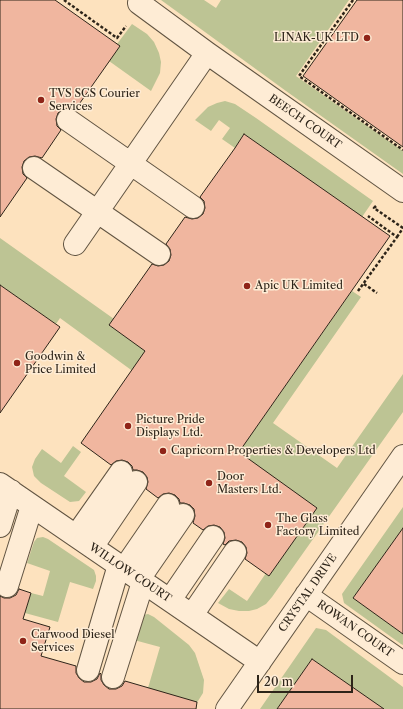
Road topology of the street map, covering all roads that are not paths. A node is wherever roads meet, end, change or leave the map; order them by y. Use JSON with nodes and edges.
{"nodes":[{"id":1,"x":138,"y":3,"type":"dead end"},
{"id":2,"x":207,"y":53,"type":"junction"},
{"id":3,"x":68,"y":120,"type":"dead end"},
{"id":4,"x":131,"y":163,"type":"junction"},
{"id":5,"x":34,"y":168,"type":"dead end"},
{"id":6,"x":403,"y":191,"type":"edge"},
{"id":7,"x":193,"y":207,"type":"dead end"},
{"id":8,"x":97,"y":212,"type":"junction"},
{"id":9,"x":75,"y":244,"type":"dead end"},
{"id":10,"x":159,"y":254,"type":"dead end"},
{"id":11,"x":403,"y":456,"type":"edge"},
{"id":12,"x":128,"y":477,"type":"dead end"},
{"id":13,"x":5,"y":488,"type":"edge"},
{"id":14,"x":32,"y":506,"type":"junction"},
{"id":15,"x":175,"y":510,"type":"dead end"},
{"id":16,"x":0,"y":526,"type":"edge"},
{"id":17,"x":213,"y":537,"type":"dead end"},
{"id":18,"x":84,"y":541,"type":"junction"},
{"id":19,"x":234,"y":552,"type":"dead end"},
{"id":20,"x":131,"y":574,"type":"junction"},
{"id":21,"x":7,"y":586,"type":"dead end"},
{"id":22,"x":306,"y":595,"type":"junction"},
{"id":23,"x":170,"y":600,"type":"junction"},
{"id":24,"x":192,"y":615,"type":"junction"},
{"id":25,"x":260,"y":662,"type":"junction"},
{"id":26,"x":403,"y":663,"type":"edge"},
{"id":27,"x":88,"y":670,"type":"dead end"},
{"id":28,"x":113,"y":677,"type":"dead end"},
{"id":29,"x":227,"y":709,"type":"edge"}],
"edges":[{"from":1,"to":2,"type":"street","name":"BEECH COURT"},
{"from":2,"to":4,"type":"street"},
{"from":2,"to":6,"type":"street","name":"BEECH COURT"},
{"from":3,"to":4,"type":"street"},
{"from":4,"to":7,"type":"street"},
{"from":4,"to":8,"type":"street"},
{"from":5,"to":8,"type":"street"},
{"from":8,"to":9,"type":"street"},
{"from":8,"to":10,"type":"street"},
{"from":11,"to":22,"type":"street","name":"CRYSTAL DRIVE"},
{"from":12,"to":18,"type":"street"},
{"from":13,"to":14,"type":"street","name":"WILLOW COURT"},
{"from":13,"to":16,"type":"street"},
{"from":14,"to":18,"type":"street","name":"WILLOW COURT"},
{"from":14,"to":21,"type":"street"},
{"from":15,"to":20,"type":"street"},
{"from":17,"to":23,"type":"street"},
{"from":18,"to":20,"type":"street","name":"WILLOW COURT"},
{"from":19,"to":24,"type":"street"},
{"from":20,"to":23,"type":"street","name":"WILLOW COURT"},
{"from":20,"to":27,"type":"street"},
{"from":20,"to":28,"type":"street"},
{"from":22,"to":25,"type":"street","name":"CRYSTAL DRIVE"},
{"from":22,"to":26,"type":"street","name":"ROWAN COURT"},
{"from":23,"to":24,"type":"street","name":"WILLOW COURT"},
{"from":24,"to":25,"type":"street","name":"WILLOW COURT"},
{"from":25,"to":29,"type":"street","name":"CRYSTAL DRIVE"}]}
